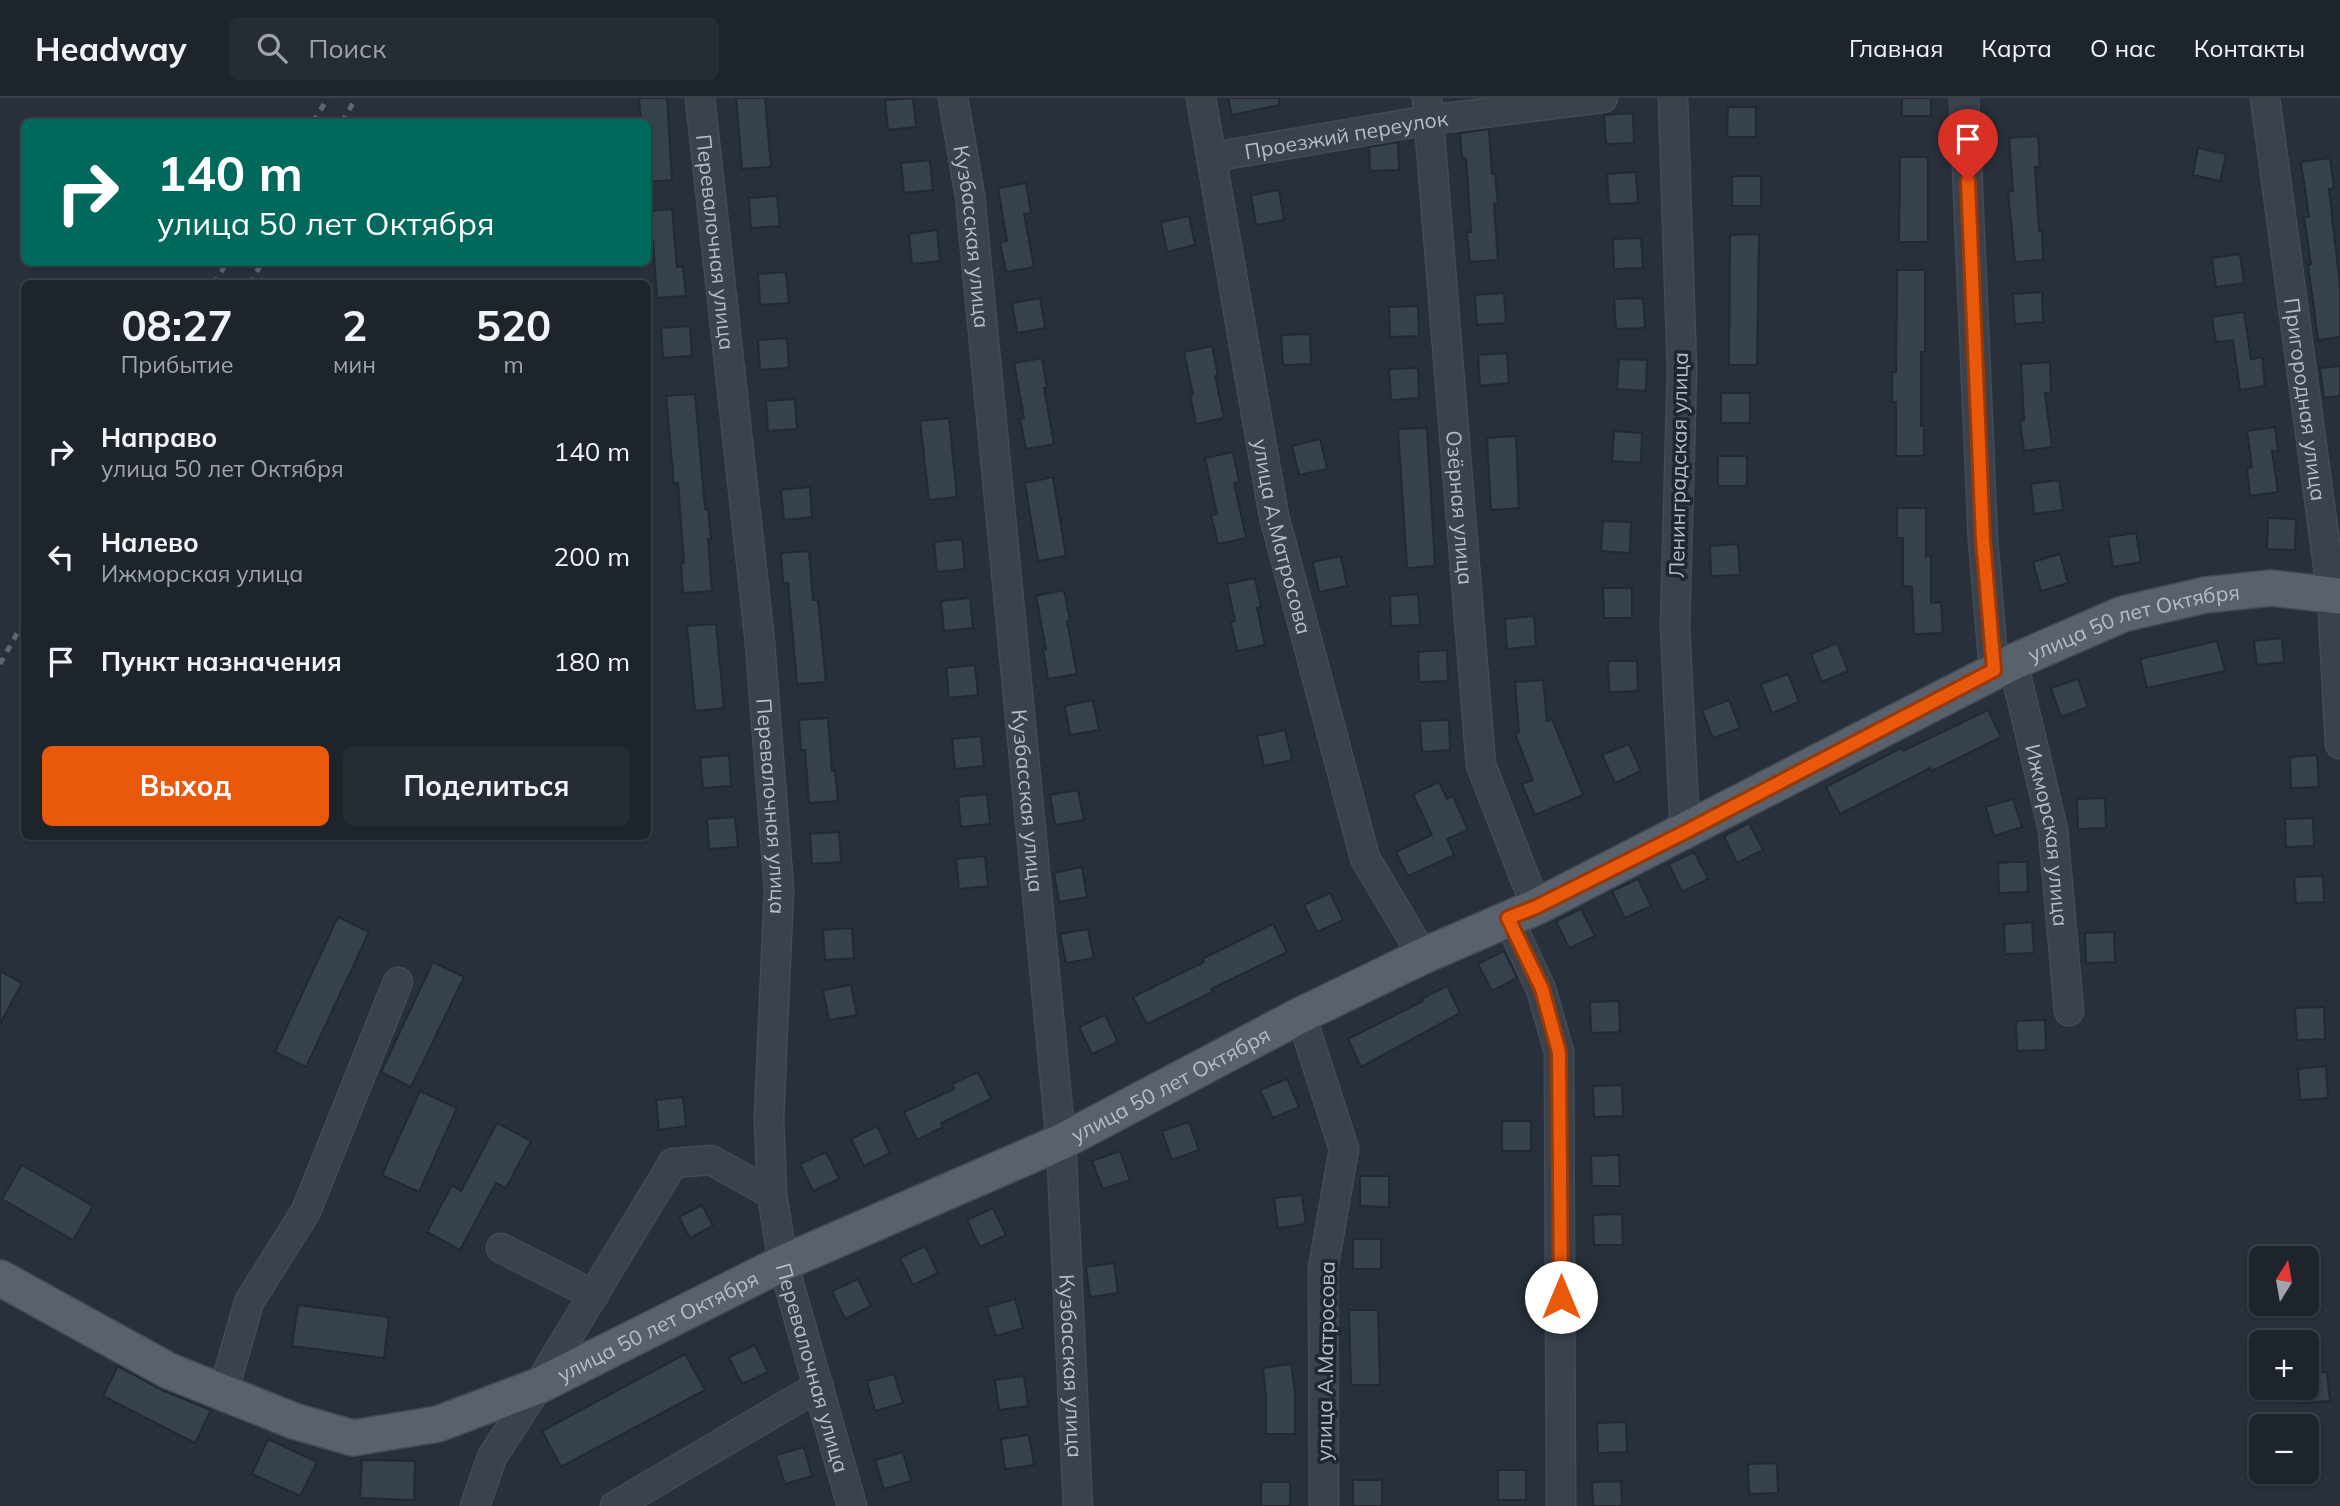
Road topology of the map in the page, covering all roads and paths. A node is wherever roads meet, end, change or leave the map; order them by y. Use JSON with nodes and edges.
{"nodes":[{"id":1,"x":700,"y":98,"type":"edge"},
{"id":2,"x":953,"y":98,"type":"edge"},
{"id":3,"x":1201,"y":98,"type":"edge"},
{"id":4,"x":1603,"y":98,"type":"edge"},
{"id":5,"x":1673,"y":98,"type":"edge"},
{"id":6,"x":1964,"y":98,"type":"edge"},
{"id":7,"x":2265,"y":98,"type":"edge"},
{"id":8,"x":1428,"y":109,"type":"edge"},
{"id":9,"x":1213,"y":157,"type":"junction"},
{"id":10,"x":2336,"y":595,"type":"edge"},
{"id":11,"x":2003,"y":666,"type":"junction"},
{"id":12,"x":2340,"y":744,"type":"edge"},
{"id":13,"x":1685,"y":832,"type":"junction"},
{"id":14,"x":1522,"y":912,"type":"junction"},
{"id":15,"x":1423,"y":956,"type":"junction"},
{"id":16,"x":398,"y":982,"type":"dead end"},
{"id":17,"x":2069,"y":1011,"type":"dead end"},
{"id":18,"x":1301,"y":1015,"type":"junction"},
{"id":19,"x":1061,"y":1142,"type":"junction"},
{"id":20,"x":772,"y":1194,"type":"junction"},
{"id":21,"x":501,"y":1248,"type":"dead end"},
{"id":22,"x":783,"y":1264,"type":"junction"},
{"id":23,"x":0,"y":1278,"type":"edge"},
{"id":24,"x":594,"y":1294,"type":"junction"},
{"id":25,"x":538,"y":1386,"type":"junction"},
{"id":26,"x":819,"y":1386,"type":"junction"},
{"id":27,"x":223,"y":1393,"type":"junction"},
{"id":28,"x":475,"y":1506,"type":"edge"},
{"id":29,"x":615,"y":1506,"type":"edge"},
{"id":30,"x":852,"y":1506,"type":"edge"},
{"id":31,"x":1078,"y":1506,"type":"edge"},
{"id":32,"x":1324,"y":1506,"type":"edge"},
{"id":33,"x":1561,"y":1506,"type":"edge"}],
"edges":[{"from":1,"to":20,"type":"street","name":"Перевалочная улица"},
{"from":2,"to":19,"type":"street","name":"Кузбасская улица"},
{"from":3,"to":9,"type":"street","name":"улица А.Матросова"},
{"from":4,"to":8,"type":"street","name":"Проезжий переулок"},
{"from":5,"to":13,"type":"street","name":"Ленинградская улица"},
{"from":6,"to":11,"type":"street","name":"Ижморская улица"},
{"from":7,"to":10,"type":"street","name":"Пригородная улица"},
{"from":8,"to":9,"type":"street","name":"Проезжий переулок"},
{"from":8,"to":14,"type":"street","name":"Озёрная улица"},
{"from":9,"to":15,"type":"street","name":"улица А.Матросова"},
{"from":10,"to":11,"type":"main road","name":"улица 50 лет Октября"},
{"from":10,"to":12,"type":"street","name":"Пригородная улица"},
{"from":11,"to":13,"type":"main road","name":"улица 50 лет Октября"},
{"from":11,"to":17,"type":"street","name":"Ижморская улица"},
{"from":13,"to":14,"type":"main road","name":"улица 50 лет Октября"},
{"from":14,"to":15,"type":"main road","name":"улица 50 лет Октября"},
{"from":14,"to":33,"type":"street","name":"Озёрная улица"},
{"from":15,"to":18,"type":"main road","name":"улица 50 лет Октября"},
{"from":16,"to":27,"type":"street"},
{"from":18,"to":19,"type":"main road","name":"улица 50 лет Октября"},
{"from":18,"to":32,"type":"street","name":"улица А.Матросова"},
{"from":19,"to":22,"type":"main road","name":"улица 50 лет Октября"},
{"from":19,"to":31,"type":"street","name":"Кузбасская улица"},
{"from":20,"to":22,"type":"street","name":"Перевалочная улица"},
{"from":20,"to":24,"type":"street"},
{"from":21,"to":24,"type":"street"},
{"from":22,"to":25,"type":"main road","name":"улица 50 лет Октября"},
{"from":22,"to":26,"type":"street","name":"Перевалочная улица"},
{"from":23,"to":27,"type":"main road","name":"улица 50 лет Октября"},
{"from":24,"to":25,"type":"street"},
{"from":25,"to":27,"type":"main road","name":"улица 50 лет Октября"},
{"from":25,"to":28,"type":"street"},
{"from":26,"to":29,"type":"street"},
{"from":26,"to":30,"type":"street","name":"Перевалочная улица"}]}
